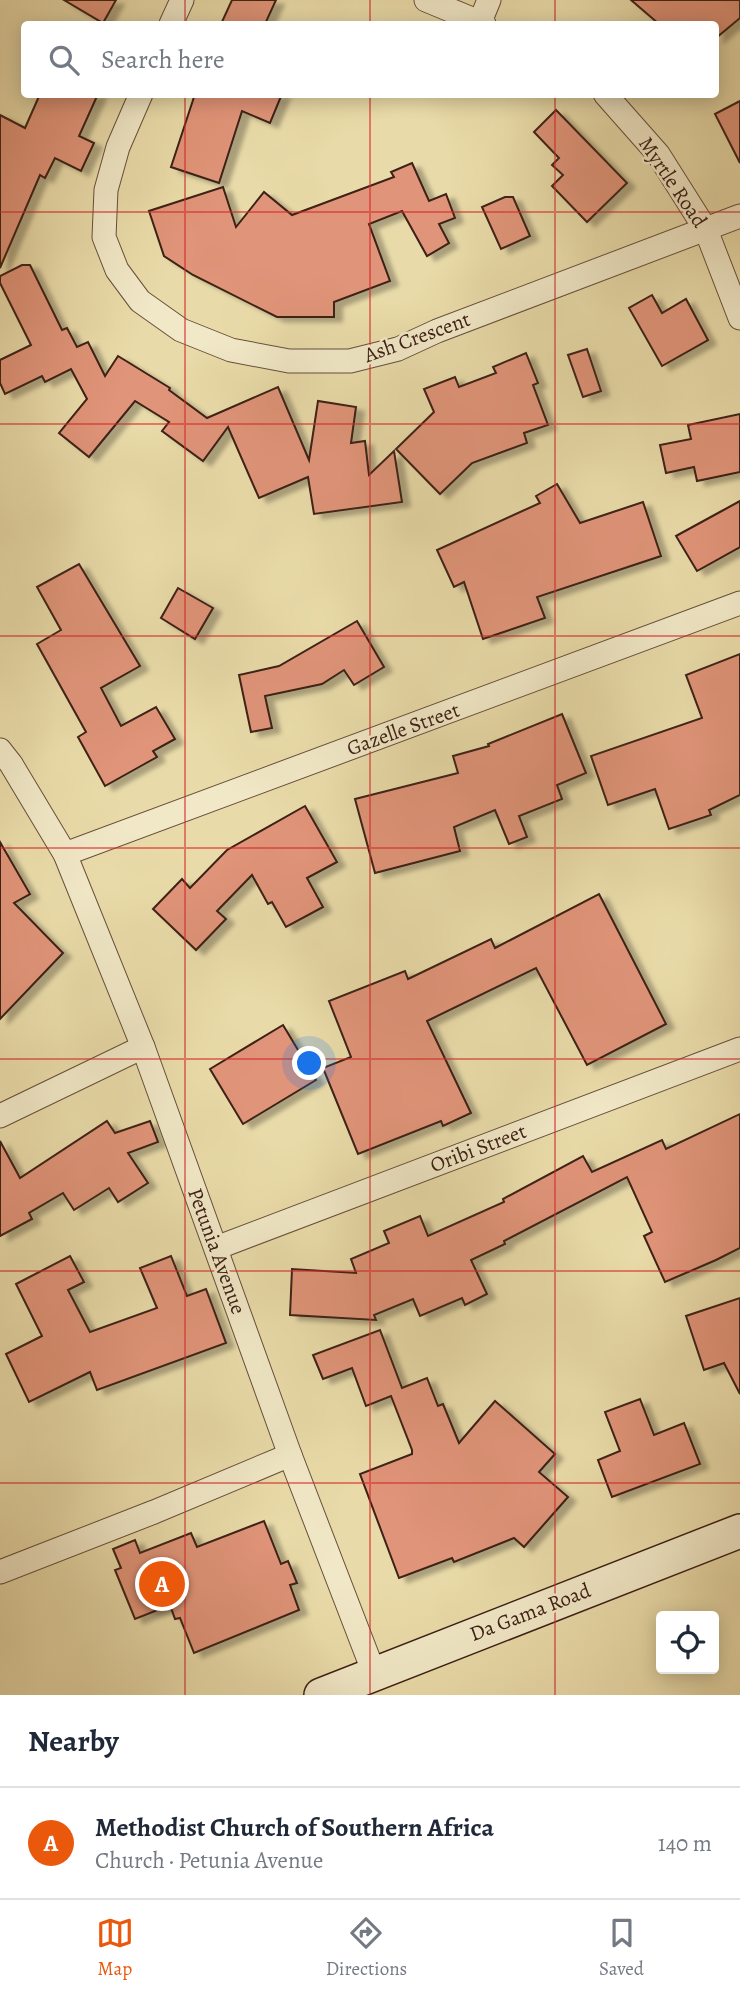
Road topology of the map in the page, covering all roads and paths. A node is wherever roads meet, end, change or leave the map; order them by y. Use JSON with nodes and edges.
{"nodes":[{"id":1,"x":182,"y":0,"type":"edge"},
{"id":2,"x":426,"y":0,"type":"edge"},
{"id":3,"x":489,"y":0,"type":"edge"},
{"id":4,"x":172,"y":21,"type":"edge"},
{"id":5,"x":477,"y":21,"type":"edge"},
{"id":6,"x":483,"y":21,"type":"edge"},
{"id":7,"x":139,"y":98,"type":"edge"},
{"id":8,"x":609,"y":98,"type":"edge"},
{"id":9,"x":740,"y":216,"type":"edge"},
{"id":10,"x":706,"y":230,"type":"junction"},
{"id":11,"x":740,"y":318,"type":"edge"},
{"id":12,"x":740,"y":603,"type":"edge"},
{"id":13,"x":0,"y":750,"type":"edge"},
{"id":14,"x":65,"y":854,"type":"junction"},
{"id":15,"x":143,"y":1047,"type":"junction"},
{"id":16,"x":740,"y":1049,"type":"edge"},
{"id":17,"x":0,"y":1116,"type":"edge"},
{"id":18,"x":216,"y":1248,"type":"junction"},
{"id":19,"x":290,"y":1455,"type":"junction"},
{"id":20,"x":740,"y":1531,"type":"edge"},
{"id":21,"x":0,"y":1572,"type":"edge"},
{"id":22,"x":374,"y":1673,"type":"junction"},
{"id":23,"x":321,"y":1695,"type":"edge"}],
"edges":[{"from":1,"to":4,"type":"street"},
{"from":2,"to":5,"type":"street"},
{"from":3,"to":6,"type":"street"},
{"from":7,"to":10,"type":"street","name":"Ash Crescent"},
{"from":8,"to":10,"type":"street","name":"Myrtle Road"},
{"from":9,"to":10,"type":"street","name":"Ash Crescent"},
{"from":10,"to":11,"type":"street","name":"Myrtle Road"},
{"from":12,"to":14,"type":"street","name":"Gazelle Street"},
{"from":13,"to":14,"type":"street","name":"Petunia Avenue"},
{"from":14,"to":15,"type":"street","name":"Petunia Avenue"},
{"from":15,"to":17,"type":"street"},
{"from":15,"to":18,"type":"street","name":"Petunia Avenue"},
{"from":16,"to":18,"type":"street","name":"Oribi Street"},
{"from":18,"to":19,"type":"street","name":"Petunia Avenue"},
{"from":19,"to":21,"type":"street"},
{"from":19,"to":22,"type":"street","name":"Petunia Avenue"},
{"from":20,"to":22,"type":"street","name":"Da Gama Road"},
{"from":22,"to":23,"type":"street","name":"Da Gama Road"}]}
